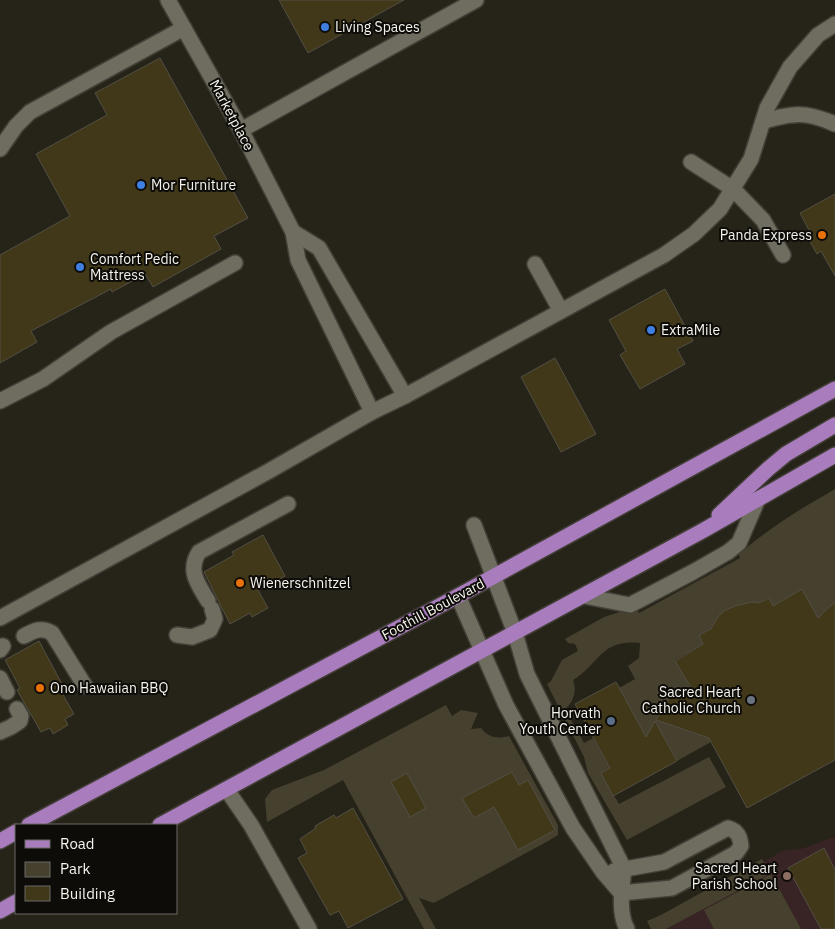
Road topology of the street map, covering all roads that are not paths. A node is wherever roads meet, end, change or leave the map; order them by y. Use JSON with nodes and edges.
{"nodes":[{"id":1,"x":168,"y":0,"type":"edge"},
{"id":2,"x":476,"y":0,"type":"edge"},
{"id":3,"x":835,"y":24,"type":"edge"},
{"id":4,"x":184,"y":28,"type":"junction"},
{"id":5,"x":764,"y":121,"type":"junction"},
{"id":6,"x":835,"y":124,"type":"edge"},
{"id":7,"x":240,"y":130,"type":"junction"},
{"id":8,"x":0,"y":149,"type":"edge"},
{"id":9,"x":691,"y":162,"type":"dead end"},
{"id":10,"x":733,"y":189,"type":"junction"},
{"id":11,"x":293,"y":232,"type":"junction"},
{"id":12,"x":783,"y":255,"type":"dead end"},
{"id":13,"x":235,"y":263,"type":"dead end"},
{"id":14,"x":535,"y":264,"type":"dead end"},
{"id":15,"x":560,"y":311,"type":"junction"},
{"id":16,"x":835,"y":389,"type":"edge"},
{"id":17,"x":405,"y":396,"type":"junction"},
{"id":18,"x":0,"y":401,"type":"edge"},
{"id":19,"x":372,"y":412,"type":"junction"},
{"id":20,"x":835,"y":425,"type":"edge"},
{"id":21,"x":835,"y":455,"type":"edge"},
{"id":22,"x":758,"y":499,"type":"junction"},
{"id":23,"x":288,"y":504,"type":"dead end"},
{"id":24,"x":474,"y":525,"type":"dead end"},
{"id":25,"x":704,"y":530,"type":"junction"},
{"id":26,"x":493,"y":576,"type":"junction"},
{"id":27,"x":458,"y":596,"type":"junction"},
{"id":28,"x":584,"y":596,"type":"junction"},
{"id":29,"x":0,"y":618,"type":"edge"},
{"id":30,"x":515,"y":633,"type":"junction"},
{"id":31,"x":24,"y":636,"type":"dead end"},
{"id":32,"x":177,"y":636,"type":"dead end"},
{"id":33,"x":482,"y":651,"type":"junction"},
{"id":34,"x":0,"y":678,"type":"edge"},
{"id":35,"x":85,"y":686,"type":"dead end"},
{"id":36,"x":7,"y":692,"type":"dead end"},
{"id":37,"x":17,"y":709,"type":"dead end"},
{"id":38,"x":0,"y":732,"type":"edge"},
{"id":39,"x":227,"y":790,"type":"junction"},
{"id":40,"x":31,"y":824,"type":"edge"},
{"id":41,"x":162,"y":824,"type":"edge"},
{"id":42,"x":15,"y":833,"type":"edge"},
{"id":43,"x":0,"y":841,"type":"edge"},
{"id":44,"x":624,"y":869,"type":"junction"},
{"id":45,"x":603,"y":872,"type":"junction"},
{"id":46,"x":621,"y":893,"type":"junction"},
{"id":47,"x":15,"y":903,"type":"edge"},
{"id":48,"x":0,"y":911,"type":"edge"},
{"id":49,"x":309,"y":929,"type":"edge"},
{"id":50,"x":627,"y":929,"type":"edge"}],
"edges":[{"from":1,"to":4,"type":"lane","name":"Marketplace"},
{"from":2,"to":7,"type":"lane"},
{"from":3,"to":5,"type":"lane"},
{"from":4,"to":7,"type":"lane","name":"Marketplace"},
{"from":4,"to":8,"type":"lane"},
{"from":5,"to":6,"type":"lane"},
{"from":5,"to":10,"type":"lane"},
{"from":7,"to":11,"type":"lane","name":"Marketplace"},
{"from":9,"to":10,"type":"lane"},
{"from":10,"to":12,"type":"lane"},
{"from":10,"to":15,"type":"lane"},
{"from":11,"to":17,"type":"lane"},
{"from":11,"to":19,"type":"lane","name":"Marketplace"},
{"from":13,"to":18,"type":"lane"},
{"from":14,"to":15,"type":"lane"},
{"from":15,"to":17,"type":"lane"},
{"from":16,"to":26,"type":"main road","name":"Foothill Boulevard"},
{"from":17,"to":19,"type":"lane"},
{"from":19,"to":29,"type":"lane"},
{"from":20,"to":25,"type":"main road"},
{"from":21,"to":22,"type":"main road"},
{"from":22,"to":25,"type":"main road"},
{"from":22,"to":28,"type":"lane"},
{"from":23,"to":32,"type":"lane"},
{"from":24,"to":26,"type":"lane"},
{"from":25,"to":28,"type":"main road"},
{"from":26,"to":27,"type":"main road","name":"Foothill Boulevard"},
{"from":26,"to":30,"type":"lane"},
{"from":27,"to":33,"type":"lane"},
{"from":27,"to":40,"type":"main road","name":"Foothill Boulevard"},
{"from":28,"to":30,"type":"main road"},
{"from":30,"to":33,"type":"main road"},
{"from":30,"to":44,"type":"lane"},
{"from":31,"to":35,"type":"lane"},
{"from":33,"to":39,"type":"main road"},
{"from":33,"to":45,"type":"lane"},
{"from":34,"to":36,"type":"lane"},
{"from":37,"to":38,"type":"lane"},
{"from":39,"to":41,"type":"main road"},
{"from":39,"to":49,"type":"lane"},
{"from":42,"to":43,"type":"main road"},
{"from":44,"to":45,"type":"lane"},
{"from":44,"to":46,"type":"lane"},
{"from":44,"to":46,"type":"lane"},
{"from":45,"to":46,"type":"lane"},
{"from":46,"to":50,"type":"lane"},
{"from":47,"to":48,"type":"main road"}]}
